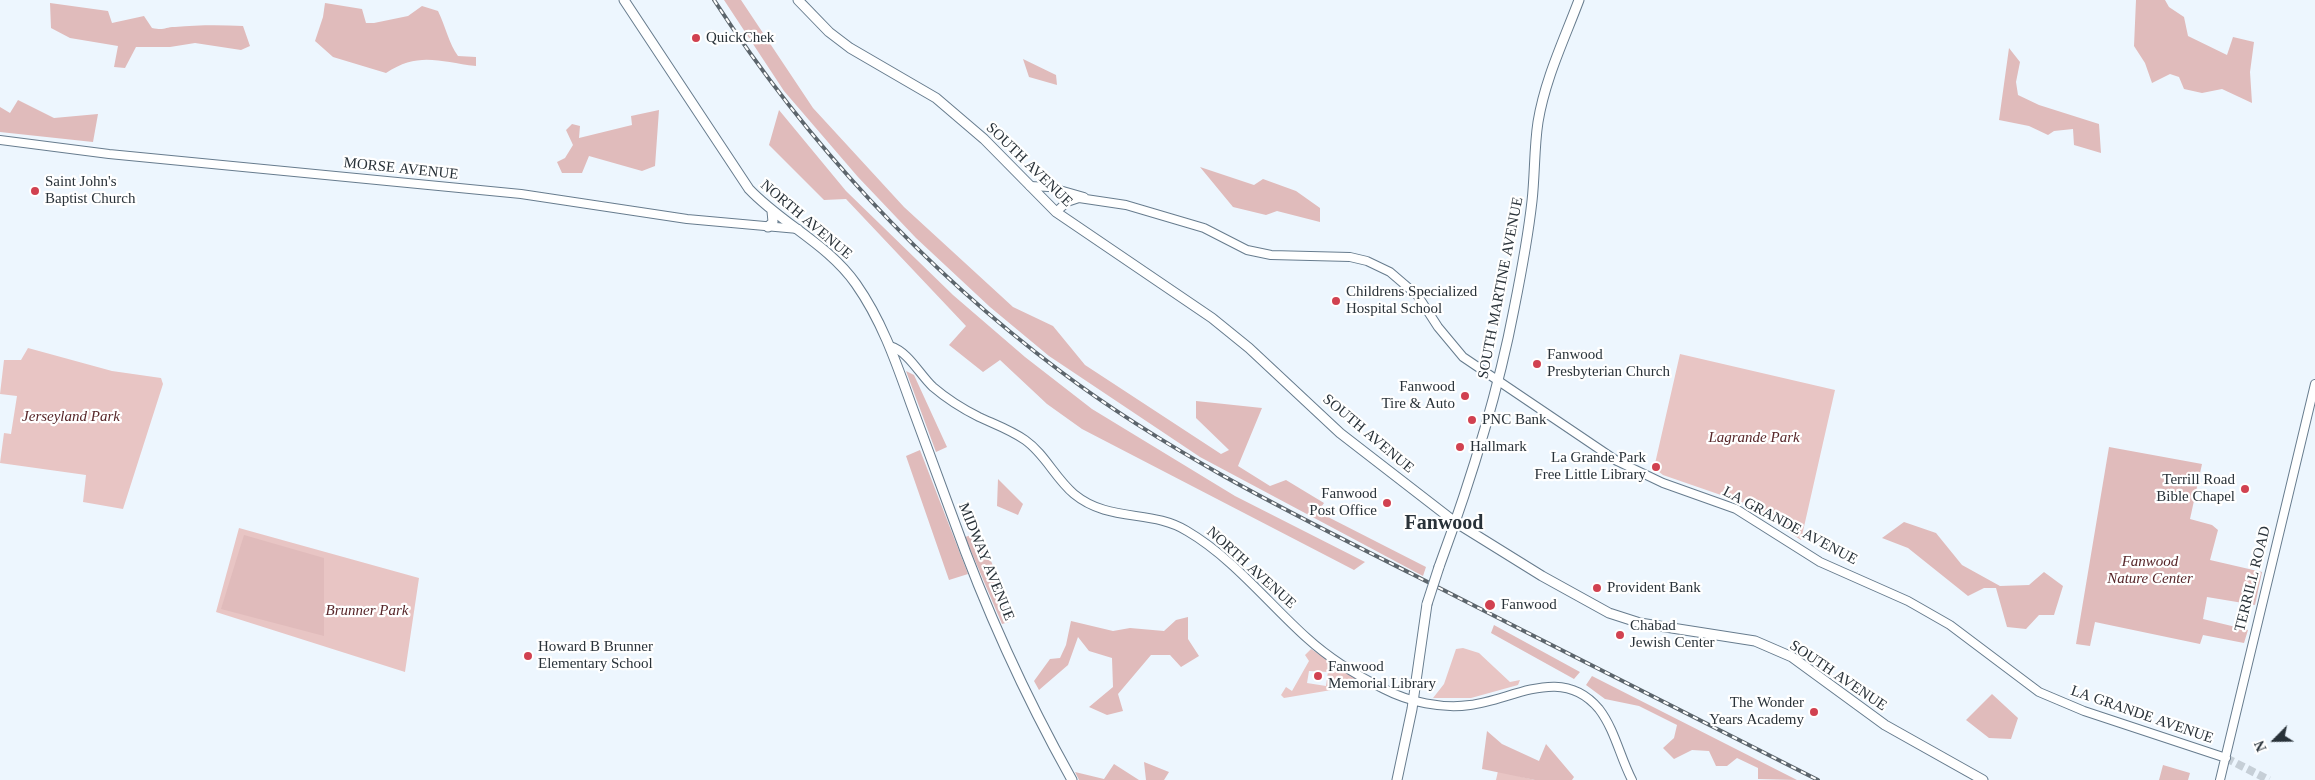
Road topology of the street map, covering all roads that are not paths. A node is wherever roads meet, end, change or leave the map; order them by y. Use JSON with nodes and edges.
{"nodes":[{"id":1,"x":798,"y":0,"type":"edge"},
{"id":2,"x":1579,"y":0,"type":"edge"},
{"id":3,"x":626,"y":1,"type":"edge"},
{"id":4,"x":0,"y":140,"type":"edge"},
{"id":5,"x":1030,"y":186,"type":"junction"},
{"id":6,"x":1085,"y":198,"type":"junction"},
{"id":7,"x":772,"y":211,"type":"junction"},
{"id":8,"x":1056,"y":212,"type":"junction"},
{"id":9,"x":768,"y":228,"type":"junction"},
{"id":10,"x":798,"y":230,"type":"junction"},
{"id":11,"x":890,"y":346,"type":"junction"},
{"id":12,"x":1498,"y":380,"type":"junction"},
{"id":13,"x":2315,"y":384,"type":"edge"},
{"id":14,"x":1455,"y":522,"type":"junction"},
{"id":15,"x":1414,"y":700,"type":"junction"},
{"id":16,"x":2226,"y":758,"type":"junction"},
{"id":17,"x":1072,"y":780,"type":"edge"},
{"id":18,"x":1397,"y":780,"type":"edge"},
{"id":19,"x":1632,"y":780,"type":"edge"},
{"id":20,"x":1983,"y":780,"type":"edge"},
{"id":21,"x":2220,"y":780,"type":"edge"}],
"edges":[{"from":1,"to":5,"type":"main road","name":"SOUTH AVENUE"},
{"from":2,"to":12,"type":"main road","name":"SOUTH MARTINE AVENUE"},
{"from":3,"to":7,"type":"main road","name":"NORTH AVENUE"},
{"from":4,"to":9,"type":"street","name":"MORSE AVENUE"},
{"from":5,"to":6,"type":"street","name":"LA GRANDE AVENUE"},
{"from":5,"to":8,"type":"main road","name":"SOUTH AVENUE"},
{"from":6,"to":8,"type":"street"},
{"from":6,"to":12,"type":"street","name":"LA GRANDE AVENUE"},
{"from":7,"to":9,"type":"main road"},
{"from":7,"to":10,"type":"main road","name":"NORTH AVENUE"},
{"from":8,"to":14,"type":"main road","name":"SOUTH AVENUE"},
{"from":9,"to":10,"type":"street","name":"MORSE AVENUE"},
{"from":10,"to":11,"type":"main road","name":"NORTH AVENUE"},
{"from":11,"to":15,"type":"street","name":"NORTH AVENUE"},
{"from":11,"to":17,"type":"main road","name":"MIDWAY AVENUE"},
{"from":12,"to":14,"type":"main road","name":"SOUTH MARTINE AVENUE"},
{"from":12,"to":16,"type":"street","name":"LA GRANDE AVENUE"},
{"from":13,"to":16,"type":"street","name":"TERRILL ROAD"},
{"from":14,"to":15,"type":"main road","name":"SOUTH MARTINE AVENUE","bridge":true},
{"from":14,"to":20,"type":"main road","name":"SOUTH AVENUE"},
{"from":15,"to":18,"type":"main road","name":"SOUTH MARTINE AVENUE"},
{"from":15,"to":19,"type":"street","name":"NORTH AVENUE"},
{"from":16,"to":21,"type":"street","name":"TERRILL ROAD"}]}
